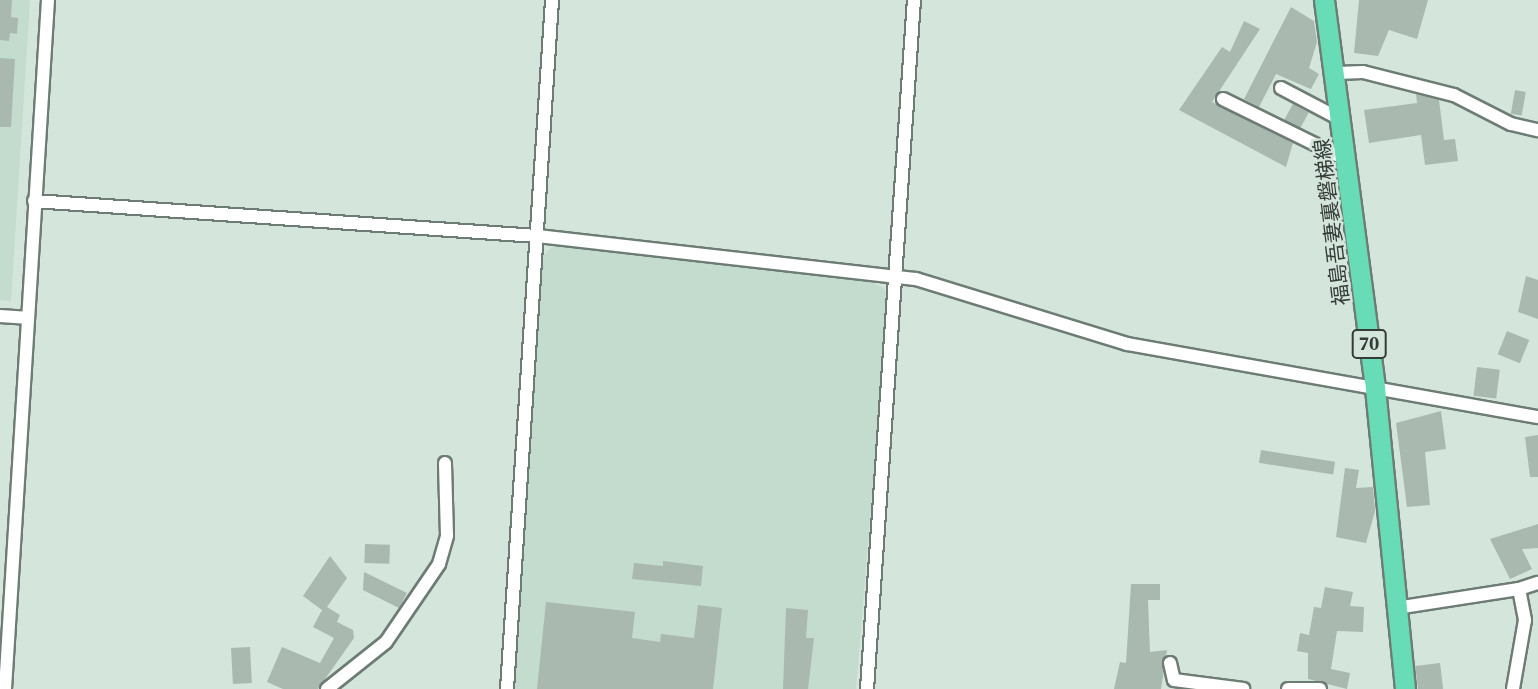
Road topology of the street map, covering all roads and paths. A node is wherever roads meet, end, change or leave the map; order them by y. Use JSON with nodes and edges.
{"nodes":[{"id":1,"x":48,"y":0,"type":"edge"},
{"id":2,"x":552,"y":0,"type":"edge"},
{"id":3,"x":914,"y":0,"type":"edge"},
{"id":4,"x":1324,"y":0,"type":"edge"},
{"id":5,"x":1337,"y":73,"type":"junction"},
{"id":6,"x":1281,"y":88,"type":"dead end"},
{"id":7,"x":1223,"y":99,"type":"dead end"},
{"id":8,"x":1342,"y":120,"type":"junction"},
{"id":9,"x":1538,"y":130,"type":"edge"},
{"id":10,"x":1348,"y":160,"type":"junction"},
{"id":11,"x":34,"y":201,"type":"junction"},
{"id":12,"x":537,"y":236,"type":"junction"},
{"id":13,"x":897,"y":277,"type":"junction"},
{"id":14,"x":0,"y":316,"type":"edge"},
{"id":15,"x":26,"y":318,"type":"junction"},
{"id":16,"x":1375,"y":388,"type":"junction"},
{"id":17,"x":1538,"y":417,"type":"edge"},
{"id":18,"x":445,"y":463,"type":"dead end"},
{"id":19,"x":1538,"y":583,"type":"edge"},
{"id":20,"x":1519,"y":589,"type":"junction"},
{"id":21,"x":1396,"y":608,"type":"junction"},
{"id":22,"x":1170,"y":663,"type":"dead end"},
{"id":23,"x":5,"y":689,"type":"edge"},
{"id":24,"x":327,"y":689,"type":"edge"},
{"id":25,"x":507,"y":689,"type":"edge"},
{"id":26,"x":867,"y":689,"type":"edge"},
{"id":27,"x":1243,"y":689,"type":"edge"},
{"id":28,"x":1288,"y":689,"type":"edge"},
{"id":29,"x":1320,"y":689,"type":"edge"},
{"id":30,"x":1405,"y":689,"type":"edge"},
{"id":31,"x":1513,"y":689,"type":"edge"}],
"edges":[{"from":1,"to":11,"type":"street"},
{"from":2,"to":12,"type":"street"},
{"from":3,"to":13,"type":"street"},
{"from":4,"to":5,"type":"main road","name":"福島吾妻裏磐梯線","number":"70"},
{"from":5,"to":8,"type":"main road","name":"福島吾妻裏磐梯線","number":"70"},
{"from":5,"to":9,"type":"street"},
{"from":6,"to":8,"type":"street"},
{"from":7,"to":10,"type":"street"},
{"from":8,"to":10,"type":"main road","name":"福島吾妻裏磐梯線","number":"70"},
{"from":10,"to":16,"type":"main road","name":"福島吾妻裏磐梯線","number":"70"},
{"from":11,"to":12,"type":"street"},
{"from":11,"to":15,"type":"street"},
{"from":12,"to":13,"type":"street"},
{"from":12,"to":25,"type":"street"},
{"from":13,"to":16,"type":"street"},
{"from":13,"to":26,"type":"street"},
{"from":14,"to":15,"type":"street"},
{"from":15,"to":23,"type":"street"},
{"from":16,"to":17,"type":"street"},
{"from":16,"to":21,"type":"main road","name":"福島吾妻裏磐梯線","number":"70"},
{"from":18,"to":24,"type":"street"},
{"from":19,"to":20,"type":"street"},
{"from":20,"to":21,"type":"street"},
{"from":20,"to":31,"type":"street"},
{"from":21,"to":30,"type":"main road","name":"福島吾妻裏磐梯線","number":"70"},
{"from":22,"to":27,"type":"street"},
{"from":28,"to":29,"type":"street"}]}
